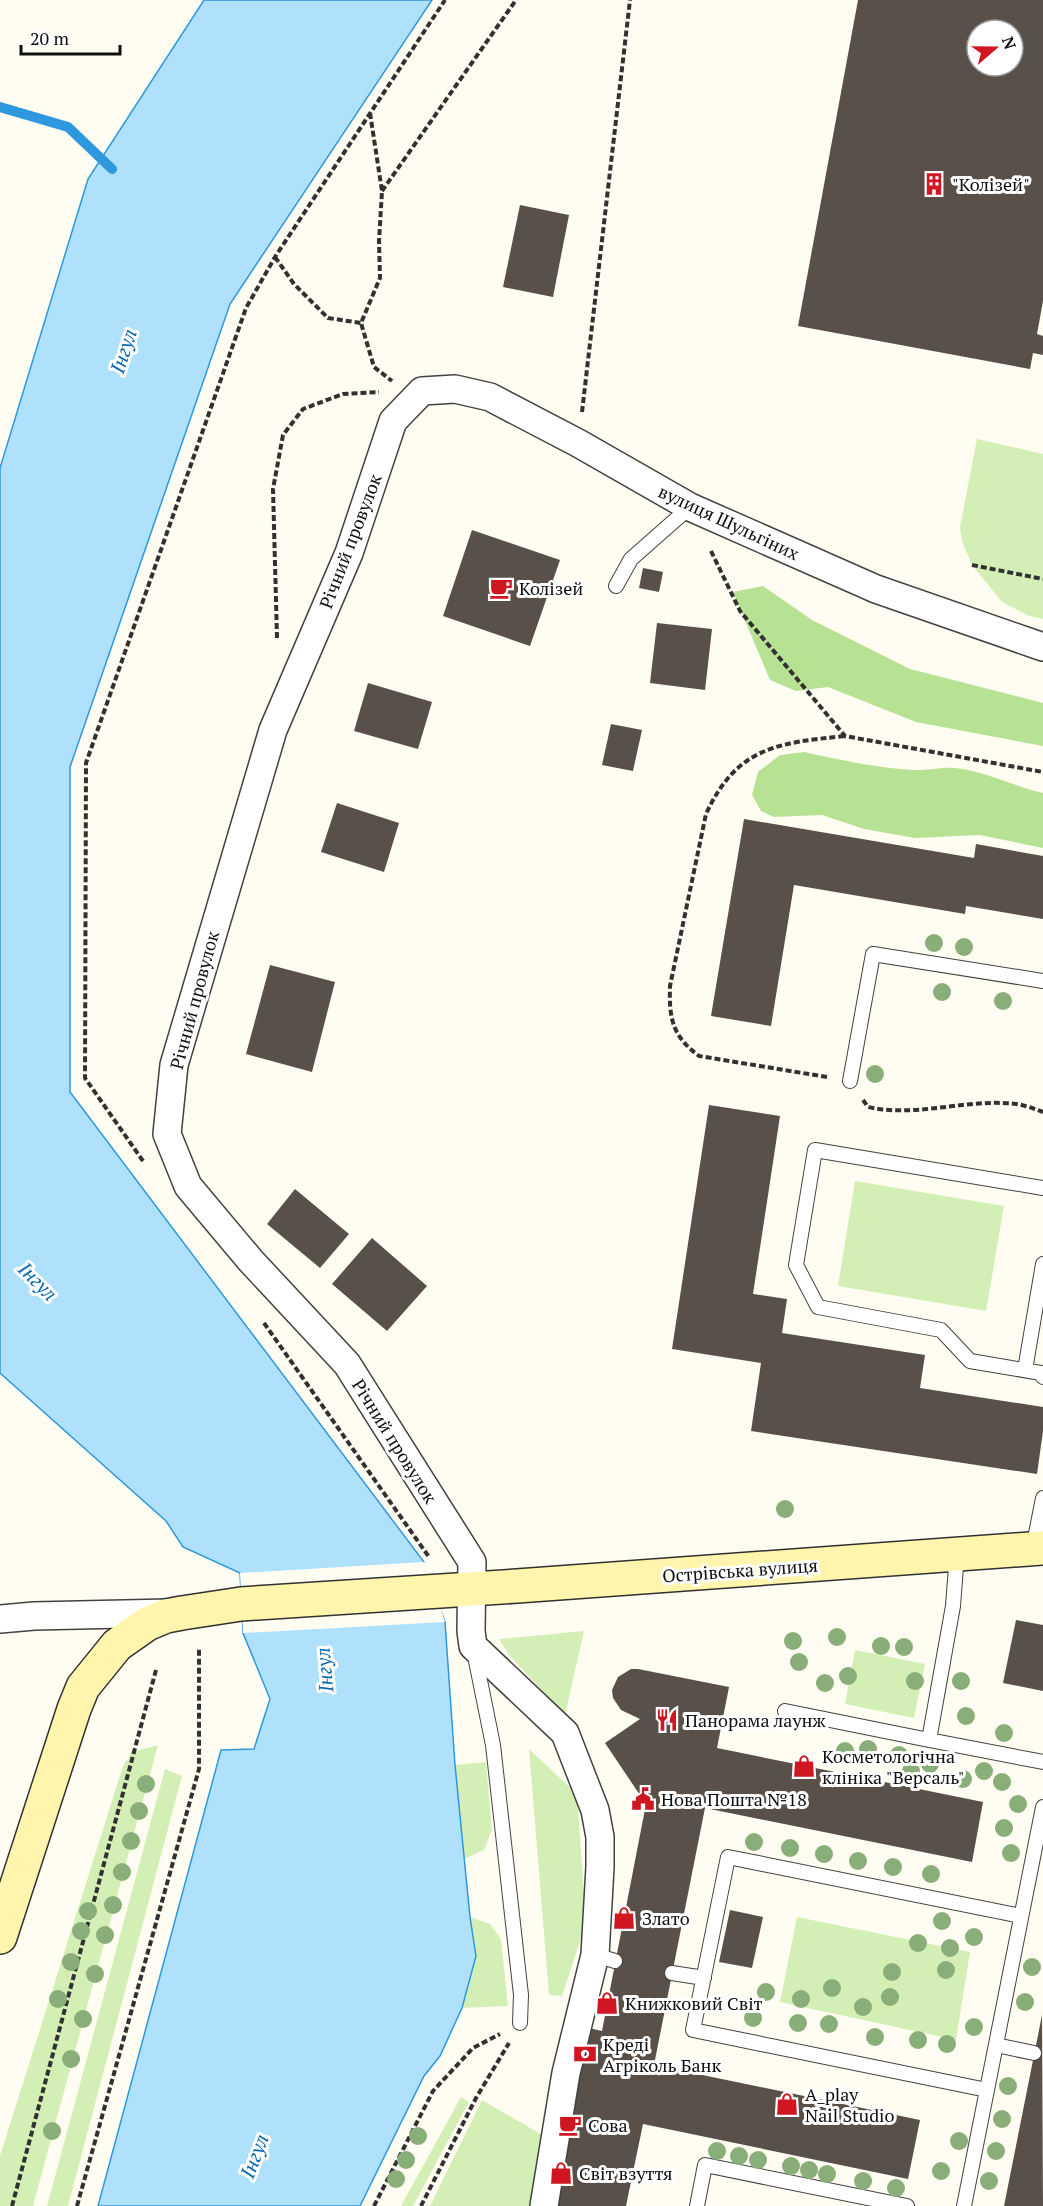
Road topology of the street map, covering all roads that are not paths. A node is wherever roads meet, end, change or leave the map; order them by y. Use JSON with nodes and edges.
{"nodes":[{"id":1,"x":422,"y":391,"type":"joint"},
{"id":2,"x":690,"y":507,"type":"junction"},
{"id":3,"x":616,"y":586,"type":"dead end"},
{"id":4,"x":1043,"y":647,"type":"edge"},
{"id":5,"x":1043,"y":981,"type":"edge"},
{"id":6,"x":850,"y":1081,"type":"road end"},
{"id":7,"x":1043,"y":1188,"type":"edge"},
{"id":8,"x":1043,"y":1264,"type":"edge"},
{"id":9,"x":1025,"y":1370,"type":"junction"},
{"id":10,"x":1043,"y":1377,"type":"edge"},
{"id":11,"x":1043,"y":1498,"type":"edge"},
{"id":12,"x":1038,"y":1548,"type":"edge"},
{"id":13,"x":957,"y":1553,"type":"junction"},
{"id":14,"x":471,"y":1588,"type":"junction"},
{"id":15,"x":182,"y":1613,"type":"junction"},
{"id":16,"x":0,"y":1619,"type":"edge"},
{"id":17,"x":473,"y":1646,"type":"junction"},
{"id":18,"x":784,"y":1711,"type":"dead end"},
{"id":19,"x":929,"y":1740,"type":"junction"},
{"id":20,"x":1043,"y":1762,"type":"edge"},
{"id":21,"x":1043,"y":1807,"type":"edge"},
{"id":22,"x":1021,"y":1916,"type":"junction"},
{"id":23,"x":0,"y":1937,"type":"edge"},
{"id":24,"x":672,"y":1972,"type":"dead end"},
{"id":25,"x":704,"y":1978,"type":"junction"},
{"id":26,"x":520,"y":2023,"type":"road end"},
{"id":27,"x":996,"y":2045,"type":"junction"},
{"id":28,"x":1034,"y":2052,"type":"dead end"},
{"id":29,"x":987,"y":2090,"type":"junction"},
{"id":30,"x":544,"y":2206,"type":"edge"},
{"id":31,"x":697,"y":2206,"type":"edge"},
{"id":32,"x":907,"y":2206,"type":"edge"},
{"id":33,"x":964,"y":2206,"type":"edge"}],
"edges":[{"from":1,"to":2,"type":"street","name":"вулиця Шульгіних"},
{"from":1,"to":14,"type":"street","name":"Річний провулок"},
{"from":2,"to":3,"type":"lane"},
{"from":2,"to":4,"type":"street","name":"вулиця Шульгіних"},
{"from":5,"to":6,"type":"lane"},
{"from":7,"to":9,"type":"lane"},
{"from":8,"to":9,"type":"lane"},
{"from":9,"to":10,"type":"lane"},
{"from":11,"to":12,"type":"lane"},
{"from":12,"to":13,"type":"main road","name":"Острівська вулиця"},
{"from":13,"to":14,"type":"main road","name":"Острівська вулиця"},
{"from":13,"to":19,"type":"lane"},
{"from":14,"to":15,"type":"main road","name":"Острівська вулиця"},
{"from":14,"to":17,"type":"street","name":"Річний провулок"},
{"from":15,"to":16,"type":"street"},
{"from":15,"to":23,"type":"main road","name":"Острівська вулиця"},
{"from":17,"to":26,"type":"lane"},
{"from":17,"to":30,"type":"street"},
{"from":18,"to":19,"type":"lane"},
{"from":19,"to":20,"type":"lane"},
{"from":21,"to":22,"type":"lane"},
{"from":22,"to":25,"type":"lane"},
{"from":22,"to":27,"type":"lane"},
{"from":24,"to":25,"type":"lane"},
{"from":25,"to":29,"type":"lane"},
{"from":27,"to":28,"type":"lane"},
{"from":27,"to":29,"type":"lane"},
{"from":29,"to":33,"type":"lane"},
{"from":31,"to":32,"type":"lane"}]}
